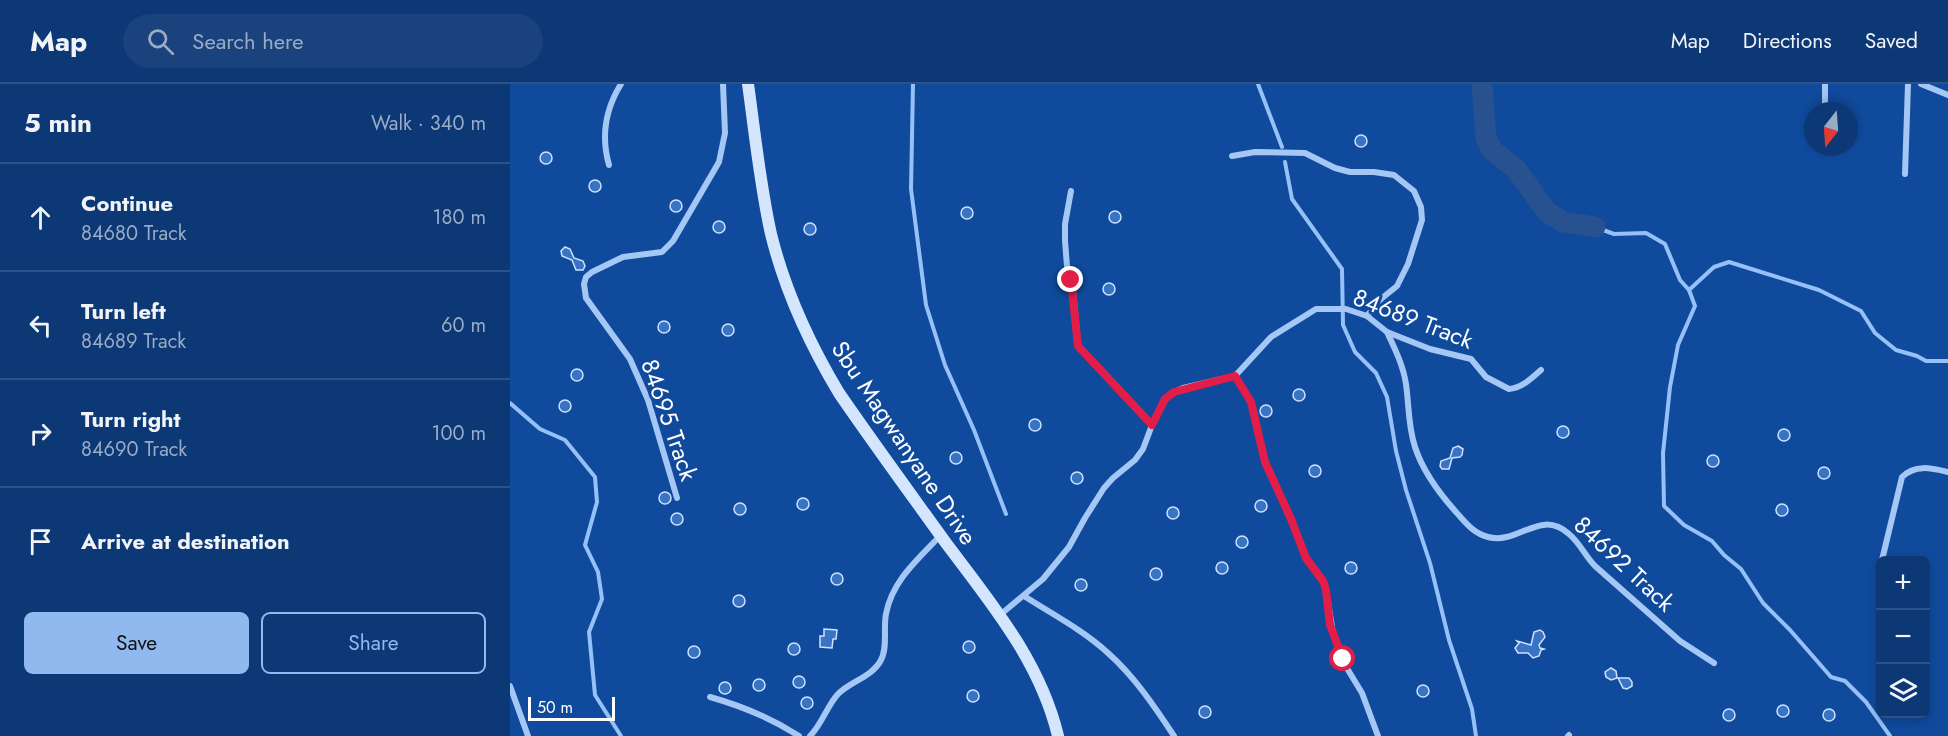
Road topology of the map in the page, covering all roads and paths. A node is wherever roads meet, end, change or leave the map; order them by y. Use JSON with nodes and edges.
{"nodes":[{"id":1,"x":621,"y":84,"type":"edge"},
{"id":2,"x":723,"y":84,"type":"edge"},
{"id":3,"x":748,"y":84,"type":"edge"},
{"id":4,"x":1825,"y":84,"type":"edge"},
{"id":5,"x":1908,"y":84,"type":"edge"},
{"id":6,"x":1921,"y":84,"type":"edge"},
{"id":7,"x":1948,"y":95,"type":"edge"},
{"id":8,"x":1825,"y":102,"type":"edge"},
{"id":9,"x":1232,"y":156,"type":"dead end"},
{"id":10,"x":609,"y":165,"type":"dead end"},
{"id":11,"x":1905,"y":174,"type":"dead end"},
{"id":12,"x":1071,"y":191,"type":"dead end"},
{"id":13,"x":1367,"y":316,"type":"junction"},
{"id":14,"x":1387,"y":332,"type":"junction"},
{"id":15,"x":1541,"y":370,"type":"dead end"},
{"id":16,"x":1235,"y":376,"type":"junction"},
{"id":17,"x":1152,"y":425,"type":"junction"},
{"id":18,"x":1948,"y":472,"type":"edge"},
{"id":19,"x":677,"y":498,"type":"dead end"},
{"id":20,"x":941,"y":535,"type":"junction"},
{"id":21,"x":1883,"y":556,"type":"edge"},
{"id":22,"x":1024,"y":596,"type":"junction"},
{"id":23,"x":1000,"y":615,"type":"junction"},
{"id":24,"x":1714,"y":663,"type":"dead end"},
{"id":25,"x":510,"y":686,"type":"edge"},
{"id":26,"x":710,"y":697,"type":"dead end"},
{"id":27,"x":528,"y":736,"type":"edge"},
{"id":28,"x":799,"y":736,"type":"edge"},
{"id":29,"x":810,"y":736,"type":"edge"},
{"id":30,"x":1058,"y":736,"type":"edge"},
{"id":31,"x":1174,"y":736,"type":"edge"},
{"id":32,"x":1378,"y":736,"type":"edge"}],
"edges":[{"from":1,"to":10,"type":"street"},
{"from":2,"to":19,"type":"street","name":"84695 Track"},
{"from":3,"to":20,"type":"main road","name":"Sbu Magwanyane Drive"},
{"from":4,"to":8,"type":"street"},
{"from":5,"to":11,"type":"street"},
{"from":6,"to":7,"type":"street"},
{"from":9,"to":13,"type":"street"},
{"from":12,"to":17,"type":"street"},
{"from":13,"to":14,"type":"street","name":"84689 Track"},
{"from":13,"to":16,"type":"street","name":"84689 Track"},
{"from":14,"to":15,"type":"street","name":"84689 Track"},
{"from":14,"to":24,"type":"street","name":"84692 Track"},
{"from":16,"to":17,"type":"street"},
{"from":16,"to":32,"type":"street"},
{"from":17,"to":22,"type":"street"},
{"from":18,"to":21,"type":"street"},
{"from":20,"to":23,"type":"main road","name":"Sbu Magwanyane Drive"},
{"from":20,"to":29,"type":"street"},
{"from":22,"to":23,"type":"street"},
{"from":22,"to":31,"type":"street"},
{"from":23,"to":30,"type":"main road","name":"Sbu Magwanyane Drive"},
{"from":25,"to":27,"type":"street"},
{"from":26,"to":28,"type":"street"}]}
